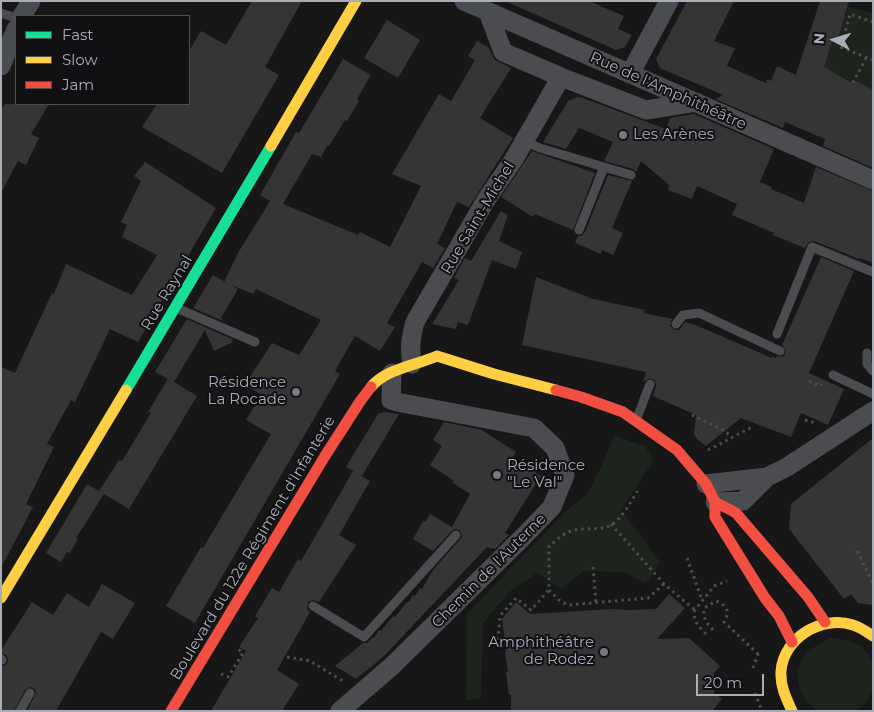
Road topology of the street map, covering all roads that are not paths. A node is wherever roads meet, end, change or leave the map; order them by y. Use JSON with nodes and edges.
{"nodes":[{"id":1,"x":31,"y":1,"type":"edge"},
{"id":2,"x":356,"y":1,"type":"edge"},
{"id":3,"x":464,"y":1,"type":"edge"},
{"id":4,"x":669,"y":1,"type":"edge"},
{"id":5,"x":488,"y":12,"type":"junction"},
{"id":6,"x":1,"y":13,"type":"edge"},
{"id":7,"x":23,"y":15,"type":"edge"},
{"id":8,"x":15,"y":18,"type":"edge"},
{"id":9,"x":15,"y":31,"type":"edge"},
{"id":10,"x":1,"y":66,"type":"edge"},
{"id":11,"x":630,"y":74,"type":"junction"},
{"id":12,"x":561,"y":77,"type":"junction"},
{"id":13,"x":696,"y":102,"type":"junction"},
{"id":14,"x":524,"y":141,"type":"junction"},
{"id":15,"x":604,"y":167,"type":"junction"},
{"id":16,"x":631,"y":175,"type":"dead end"},
{"id":17,"x":873,"y":180,"type":"edge"},
{"id":18,"x":579,"y":230,"type":"dead end"},
{"id":19,"x":873,"y":272,"type":"edge"},
{"id":20,"x":176,"y":308,"type":"junction"},
{"id":21,"x":676,"y":324,"type":"dead end"},
{"id":22,"x":777,"y":334,"type":"dead end"},
{"id":23,"x":255,"y":342,"type":"dead end"},
{"id":24,"x":780,"y":350,"type":"dead end"},
{"id":25,"x":867,"y":353,"type":"dead end"},
{"id":26,"x":417,"y":363,"type":"junction"},
{"id":27,"x":873,"y":371,"type":"edge"},
{"id":28,"x":392,"y":373,"type":"junction"},
{"id":29,"x":833,"y":375,"type":"dead end"},
{"id":30,"x":650,"y":384,"type":"dead end"},
{"id":31,"x":873,"y":394,"type":"edge"},
{"id":32,"x":873,"y":412,"type":"edge"},
{"id":33,"x":636,"y":420,"type":"junction"},
{"id":34,"x":767,"y":477,"type":"junction"},
{"id":35,"x":706,"y":484,"type":"junction"},
{"id":36,"x":715,"y":502,"type":"junction"},
{"id":37,"x":752,"y":532,"type":"junction"},
{"id":38,"x":456,"y":535,"type":"dead end"},
{"id":39,"x":726,"y":536,"type":"junction"},
{"id":40,"x":1,"y":598,"type":"edge"},
{"id":41,"x":313,"y":606,"type":"dead end"},
{"id":42,"x":824,"y":622,"type":"junction"},
{"id":43,"x":873,"y":636,"type":"edge"},
{"id":44,"x":792,"y":642,"type":"junction"},
{"id":45,"x":30,"y":693,"type":"dead end"},
{"id":46,"x":20,"y":711,"type":"edge"},
{"id":47,"x":171,"y":711,"type":"edge"},
{"id":48,"x":340,"y":711,"type":"edge"},
{"id":49,"x":792,"y":711,"type":"edge"}],
"edges":[{"from":1,"to":7,"type":"street"},
{"from":2,"to":20,"type":"main road","name":"Rue Raynal"},
{"from":3,"to":5,"type":"street","name":"Rue de l'Amphithéâtre"},
{"from":4,"to":11,"type":"street"},
{"from":5,"to":11,"type":"street","name":"Rue de l'Amphithéâtre"},
{"from":5,"to":12,"type":"street"},
{"from":6,"to":8,"type":"lane"},
{"from":9,"to":10,"type":"street"},
{"from":11,"to":13,"type":"street","name":"Rue de l'Amphithéâtre"},
{"from":12,"to":13,"type":"street"},
{"from":12,"to":14,"type":"street","name":"Rue Saint-Michel"},
{"from":13,"to":17,"type":"street","name":"Rue de l'Amphithéâtre"},
{"from":14,"to":15,"type":"lane"},
{"from":14,"to":26,"type":"street","name":"Rue Saint-Michel"},
{"from":15,"to":16,"type":"lane"},
{"from":15,"to":18,"type":"lane"},
{"from":19,"to":22,"type":"lane"},
{"from":20,"to":23,"type":"lane"},
{"from":20,"to":40,"type":"main road","name":"Rue Raynal"},
{"from":21,"to":24,"type":"lane"},
{"from":25,"to":27,"type":"lane"},
{"from":26,"to":28,"type":"main road","name":"Boulevard du 122e Régiment d'Infanterie"},
{"from":26,"to":33,"type":"main road"},
{"from":28,"to":47,"type":"main road","name":"Boulevard du 122e Régiment d'Infanterie"},
{"from":28,"to":48,"type":"street","name":"Chemin de l'Auterne"},
{"from":29,"to":31,"type":"lane"},
{"from":30,"to":33,"type":"lane"},
{"from":32,"to":34,"type":"street"},
{"from":33,"to":35,"type":"main road"},
{"from":34,"to":35,"type":"street"},
{"from":34,"to":36,"type":"street"},
{"from":35,"to":36,"type":"main road"},
{"from":36,"to":37,"type":"main road"},
{"from":36,"to":39,"type":"main road"},
{"from":37,"to":39,"type":"main road"},
{"from":37,"to":42,"type":"main road"},
{"from":38,"to":41,"type":"lane"},
{"from":39,"to":44,"type":"main road"},
{"from":42,"to":43,"type":"main road"},
{"from":42,"to":44,"type":"main road"},
{"from":44,"to":49,"type":"main road"},
{"from":45,"to":46,"type":"lane"}]}
